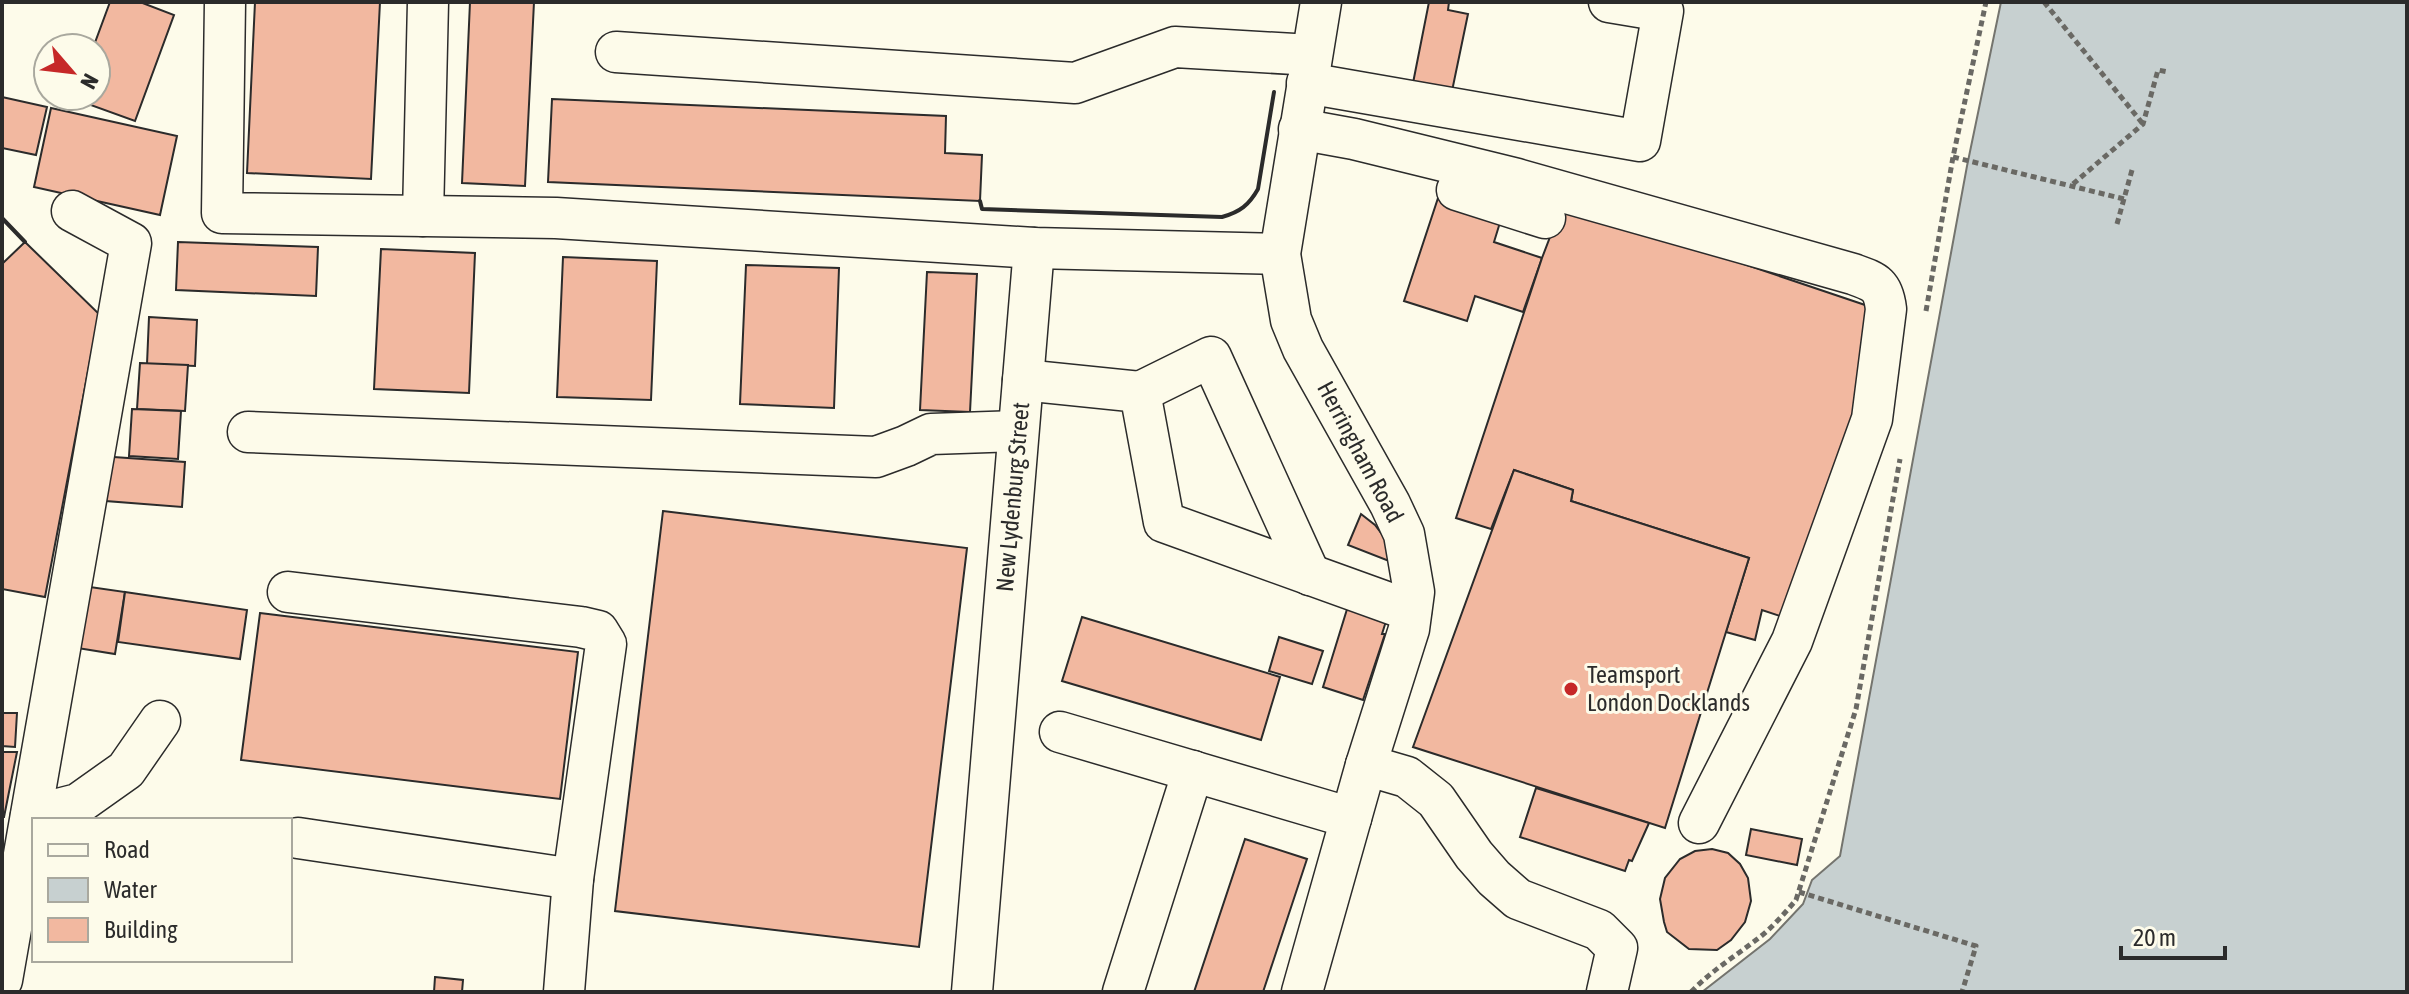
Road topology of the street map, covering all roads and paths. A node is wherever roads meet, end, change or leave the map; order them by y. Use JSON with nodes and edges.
{"nodes":[{"id":1,"x":225,"y":2,"type":"edge"},
{"id":2,"x":428,"y":2,"type":"edge"},
{"id":3,"x":1321,"y":2,"type":"edge"},
{"id":4,"x":1609,"y":2,"type":"edge"},
{"id":5,"x":2044,"y":2,"type":"edge"},
{"id":6,"x":616,"y":52,"type":"dead end"},
{"id":7,"x":1309,"y":69,"type":"junction"},
{"id":8,"x":2168,"y":72,"type":"dead end"},
{"id":9,"x":2143,"y":124,"type":"junction"},
{"id":10,"x":1299,"y":129,"type":"junction"},
{"id":11,"x":1411,"y":154,"type":"junction"},
{"id":12,"x":1953,"y":157,"type":"dead end"},
{"id":13,"x":2132,"y":170,"type":"dead end"},
{"id":14,"x":2072,"y":185,"type":"junction"},
{"id":15,"x":2124,"y":199,"type":"junction"},
{"id":16,"x":72,"y":211,"type":"dead end"},
{"id":17,"x":423,"y":216,"type":"junction"},
{"id":18,"x":1545,"y":218,"type":"dead end"},
{"id":19,"x":2117,"y":224,"type":"dead end"},
{"id":20,"x":1034,"y":248,"type":"junction"},
{"id":21,"x":1280,"y":254,"type":"junction"},
{"id":22,"x":1023,"y":380,"type":"junction"},
{"id":23,"x":1140,"y":392,"type":"junction"},
{"id":24,"x":1018,"y":431,"type":"junction"},
{"id":25,"x":248,"y":432,"type":"dead end"},
{"id":26,"x":1310,"y":575,"type":"junction"},
{"id":27,"x":288,"y":592,"type":"dead end"},
{"id":28,"x":1411,"y":611,"type":"junction"},
{"id":29,"x":1856,"y":709,"type":"dead end"},
{"id":30,"x":160,"y":721,"type":"dead end"},
{"id":31,"x":1060,"y":732,"type":"dead end"},
{"id":32,"x":1366,"y":765,"type":"junction"},
{"id":33,"x":1193,"y":771,"type":"junction"},
{"id":34,"x":31,"y":816,"type":"junction"},
{"id":35,"x":1351,"y":818,"type":"junction"},
{"id":36,"x":1699,"y":823,"type":"dead end"},
{"id":37,"x":298,"y":838,"type":"dead end"},
{"id":38,"x":573,"y":879,"type":"junction"},
{"id":39,"x":1799,"y":892,"type":"junction"},
{"id":40,"x":2,"y":980,"type":"edge"},
{"id":41,"x":2,"y":989,"type":"edge"},
{"id":42,"x":23,"y":992,"type":"edge"},
{"id":43,"x":32,"y":992,"type":"edge"},
{"id":44,"x":564,"y":992,"type":"edge"},
{"id":45,"x":972,"y":992,"type":"edge"},
{"id":46,"x":1123,"y":992,"type":"edge"},
{"id":47,"x":1302,"y":992,"type":"edge"},
{"id":48,"x":1607,"y":992,"type":"edge"},
{"id":49,"x":1691,"y":992,"type":"edge"},
{"id":50,"x":1962,"y":992,"type":"edge"}],
"edges":[{"from":1,"to":17,"type":"street"},
{"from":2,"to":17,"type":"street"},
{"from":3,"to":7,"type":"street","name":"Herringham Road"},
{"from":4,"to":7,"type":"street"},
{"from":5,"to":9,"type":"path"},
{"from":6,"to":7,"type":"street"},
{"from":7,"to":10,"type":"street","name":"Herringham Road"},
{"from":8,"to":9,"type":"path"},
{"from":9,"to":14,"type":"path"},
{"from":10,"to":11,"type":"street"},
{"from":10,"to":21,"type":"street","name":"Herringham Road"},
{"from":11,"to":18,"type":"street"},
{"from":11,"to":36,"type":"street"},
{"from":12,"to":14,"type":"path"},
{"from":13,"to":15,"type":"path"},
{"from":14,"to":15,"type":"path"},
{"from":15,"to":19,"type":"path"},
{"from":16,"to":34,"type":"street"},
{"from":17,"to":20,"type":"street"},
{"from":20,"to":21,"type":"street"},
{"from":20,"to":22,"type":"street","name":"New Lydenburg Street"},
{"from":21,"to":28,"type":"street","name":"Herringham Road"},
{"from":22,"to":23,"type":"street"},
{"from":22,"to":24,"type":"street","name":"New Lydenburg Street"},
{"from":23,"to":26,"type":"street"},
{"from":23,"to":26,"type":"street"},
{"from":24,"to":25,"type":"street"},
{"from":24,"to":45,"type":"street","name":"New Lydenburg Street"},
{"from":26,"to":28,"type":"street"},
{"from":27,"to":38,"type":"street"},
{"from":28,"to":32,"type":"street","name":"Herringham Road"},
{"from":29,"to":39,"type":"path"},
{"from":30,"to":34,"type":"street"},
{"from":31,"to":33,"type":"street"},
{"from":32,"to":35,"type":"street","name":"Herringham Road"},
{"from":32,"to":48,"type":"street"},
{"from":33,"to":35,"type":"street"},
{"from":33,"to":46,"type":"street"},
{"from":34,"to":40,"type":"street"},
{"from":35,"to":47,"type":"street","name":"Herringham Road"},
{"from":37,"to":38,"type":"street"},
{"from":38,"to":44,"type":"street"},
{"from":39,"to":49,"type":"path"},
{"from":39,"to":50,"type":"path"},
{"from":41,"to":42,"type":"street"},
{"from":42,"to":43,"type":"street"}]}
